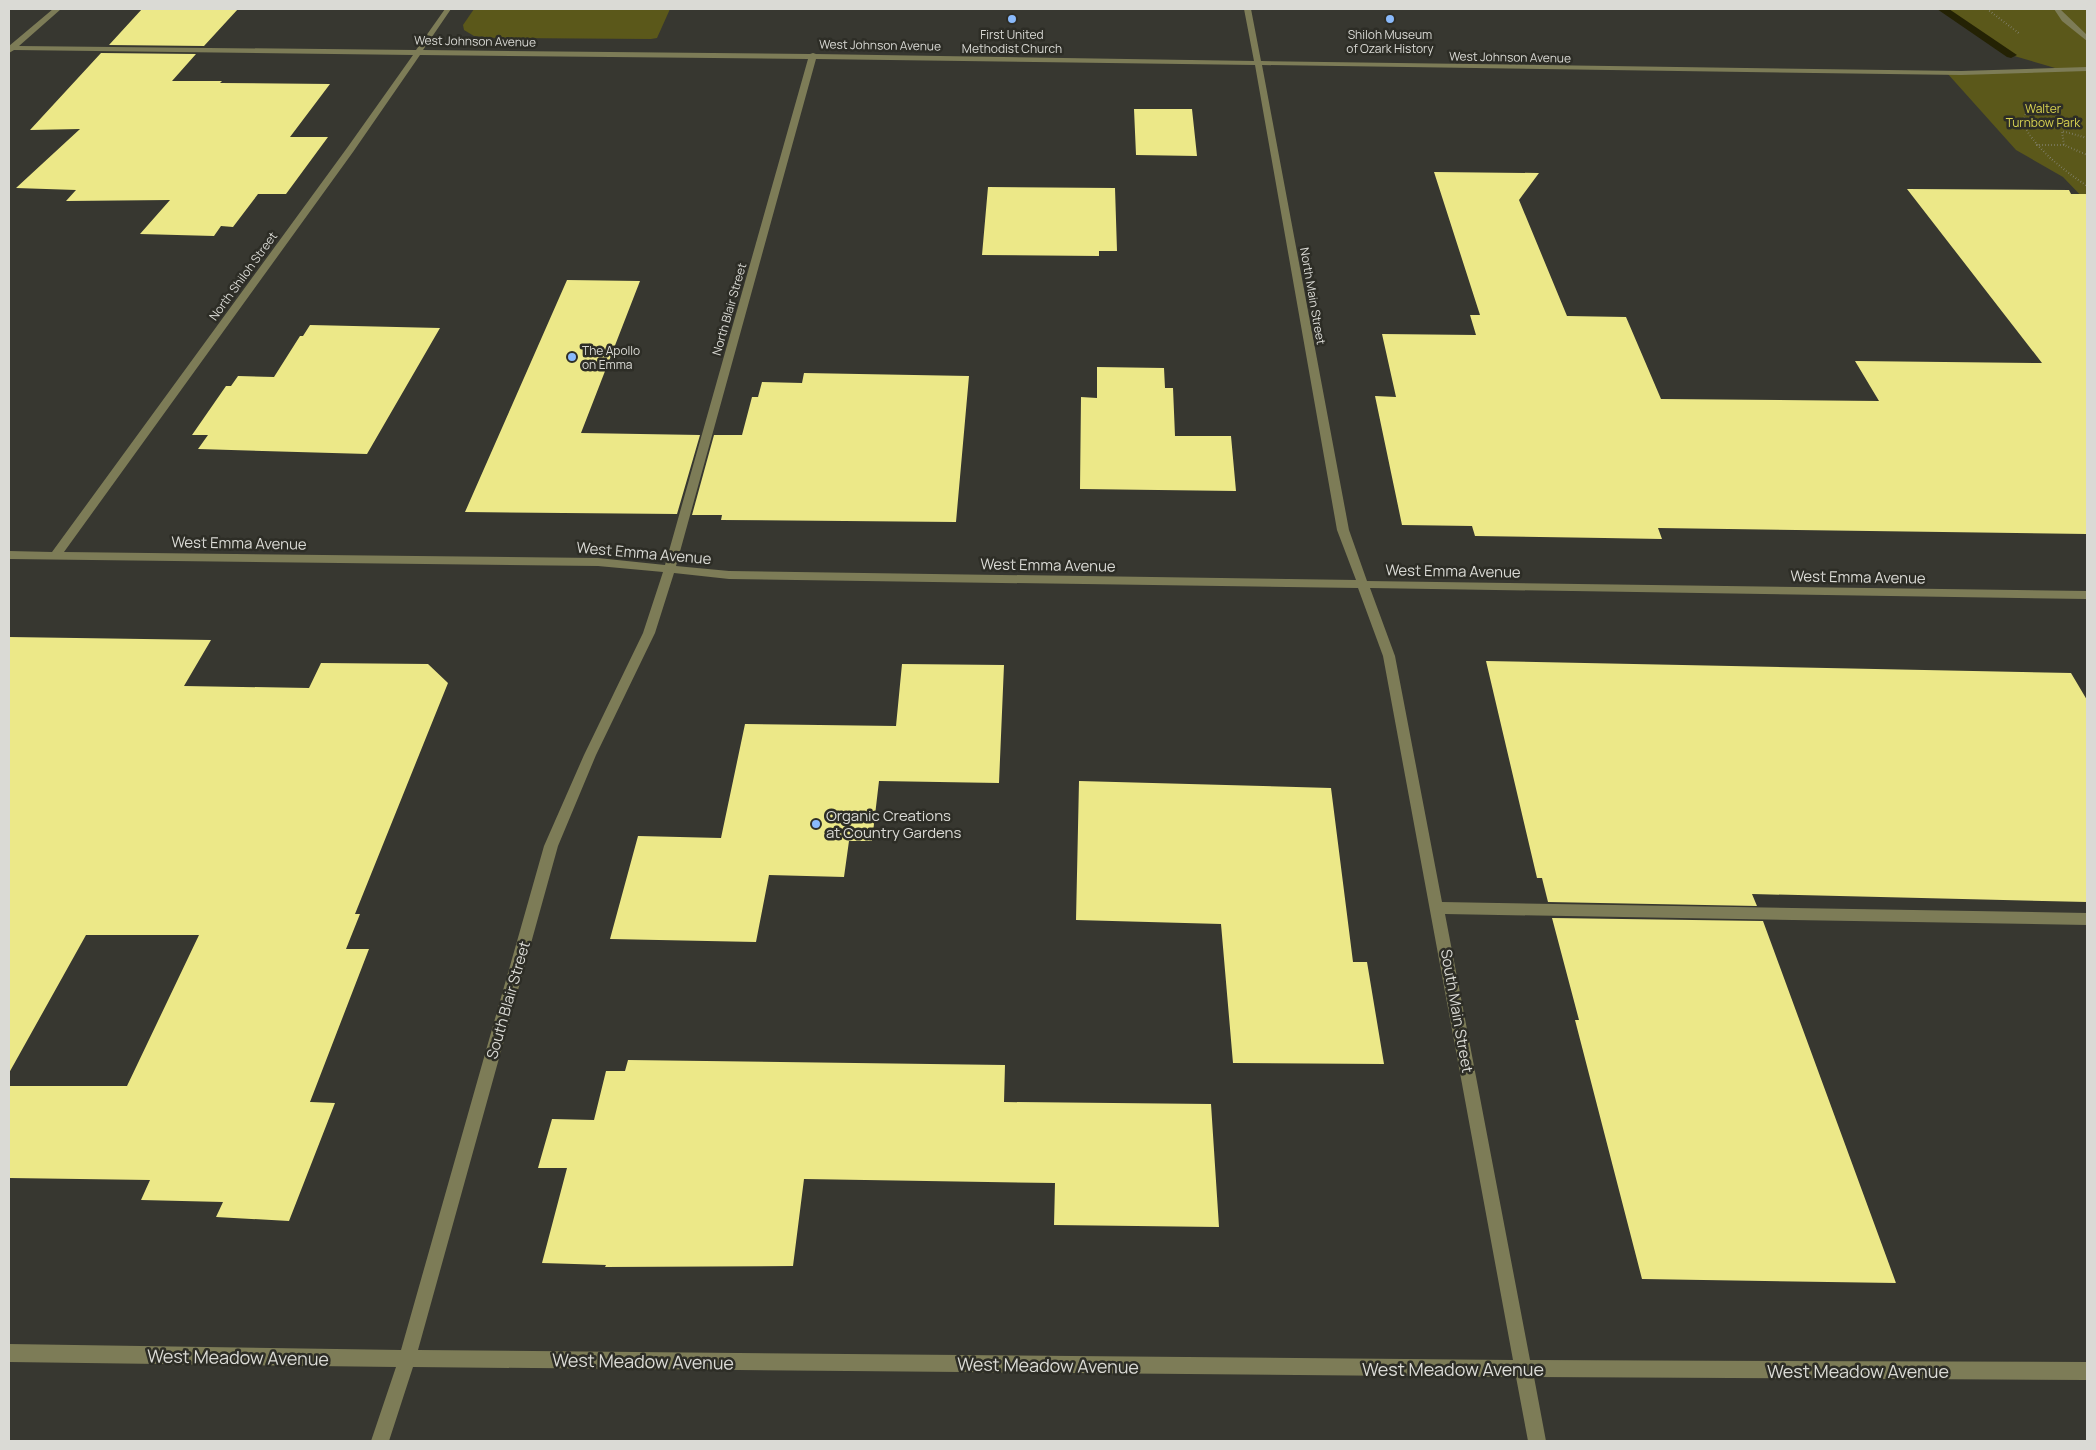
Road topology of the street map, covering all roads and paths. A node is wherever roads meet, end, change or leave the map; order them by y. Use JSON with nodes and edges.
{"nodes":[{"id":1,"x":57,"y":9,"type":"edge"},
{"id":2,"x":448,"y":9,"type":"edge"},
{"id":3,"x":1248,"y":9,"type":"edge"},
{"id":4,"x":1987,"y":9,"type":"edge"},
{"id":5,"x":2057,"y":9,"type":"edge"},
{"id":6,"x":2027,"y":39,"type":"dead end"},
{"id":7,"x":2087,"y":39,"type":"edge"},
{"id":8,"x":10,"y":49,"type":"edge"},
{"id":9,"x":419,"y":52,"type":"junction"},
{"id":10,"x":813,"y":55,"type":"junction"},
{"id":11,"x":1258,"y":63,"type":"junction"},
{"id":12,"x":2087,"y":69,"type":"edge"},
{"id":13,"x":2029,"y":107,"type":"dead end"},
{"id":14,"x":2087,"y":138,"type":"edge"},
{"id":15,"x":2035,"y":144,"type":"junction"},
{"id":16,"x":2064,"y":145,"type":"junction"},
{"id":17,"x":2087,"y":155,"type":"edge"},
{"id":18,"x":2087,"y":186,"type":"edge"},
{"id":19,"x":9,"y":555,"type":"edge"},
{"id":20,"x":55,"y":556,"type":"junction"},
{"id":21,"x":669,"y":570,"type":"junction"},
{"id":22,"x":1364,"y":585,"type":"junction"},
{"id":23,"x":2087,"y":595,"type":"edge"},
{"id":24,"x":1438,"y":908,"type":"junction"},
{"id":25,"x":2087,"y":919,"type":"edge"},
{"id":26,"x":9,"y":1353,"type":"edge"},
{"id":27,"x":407,"y":1359,"type":"junction"},
{"id":28,"x":1523,"y":1369,"type":"junction"},
{"id":29,"x":2087,"y":1372,"type":"edge"},
{"id":30,"x":380,"y":1441,"type":"edge"},
{"id":31,"x":1537,"y":1441,"type":"edge"}],
"edges":[{"from":1,"to":8,"type":"street"},
{"from":2,"to":9,"type":"street","name":"North Shiloh Street"},
{"from":3,"to":11,"type":"street","name":"North Main Street"},
{"from":4,"to":6,"type":"path"},
{"from":5,"to":7,"type":"street"},
{"from":8,"to":9,"type":"street","name":"West Johnson Avenue"},
{"from":9,"to":10,"type":"street","name":"West Johnson Avenue"},
{"from":9,"to":20,"type":"street","name":"North Shiloh Street"},
{"from":10,"to":11,"type":"street","name":"West Johnson Avenue"},
{"from":10,"to":21,"type":"street","name":"North Blair Street"},
{"from":11,"to":12,"type":"street","name":"West Johnson Avenue"},
{"from":11,"to":22,"type":"street","name":"North Main Street"},
{"from":13,"to":15,"type":"path"},
{"from":14,"to":16,"type":"path"},
{"from":15,"to":16,"type":"path"},
{"from":15,"to":18,"type":"path"},
{"from":16,"to":17,"type":"path"},
{"from":19,"to":20,"type":"street","name":"West Emma Avenue"},
{"from":20,"to":21,"type":"street","name":"West Emma Avenue"},
{"from":21,"to":22,"type":"street","name":"West Emma Avenue"},
{"from":21,"to":27,"type":"street","name":"South Blair Street"},
{"from":22,"to":23,"type":"street","name":"West Emma Avenue"},
{"from":22,"to":24,"type":"street","name":"South Main Street"},
{"from":24,"to":25,"type":"street"},
{"from":24,"to":28,"type":"street","name":"South Main Street"},
{"from":26,"to":27,"type":"street","name":"West Meadow Avenue"},
{"from":27,"to":28,"type":"street","name":"West Meadow Avenue"},
{"from":27,"to":30,"type":"street","name":"South Blair Street"},
{"from":28,"to":29,"type":"street","name":"West Meadow Avenue"},
{"from":28,"to":31,"type":"street","name":"South Main Street"}]}
